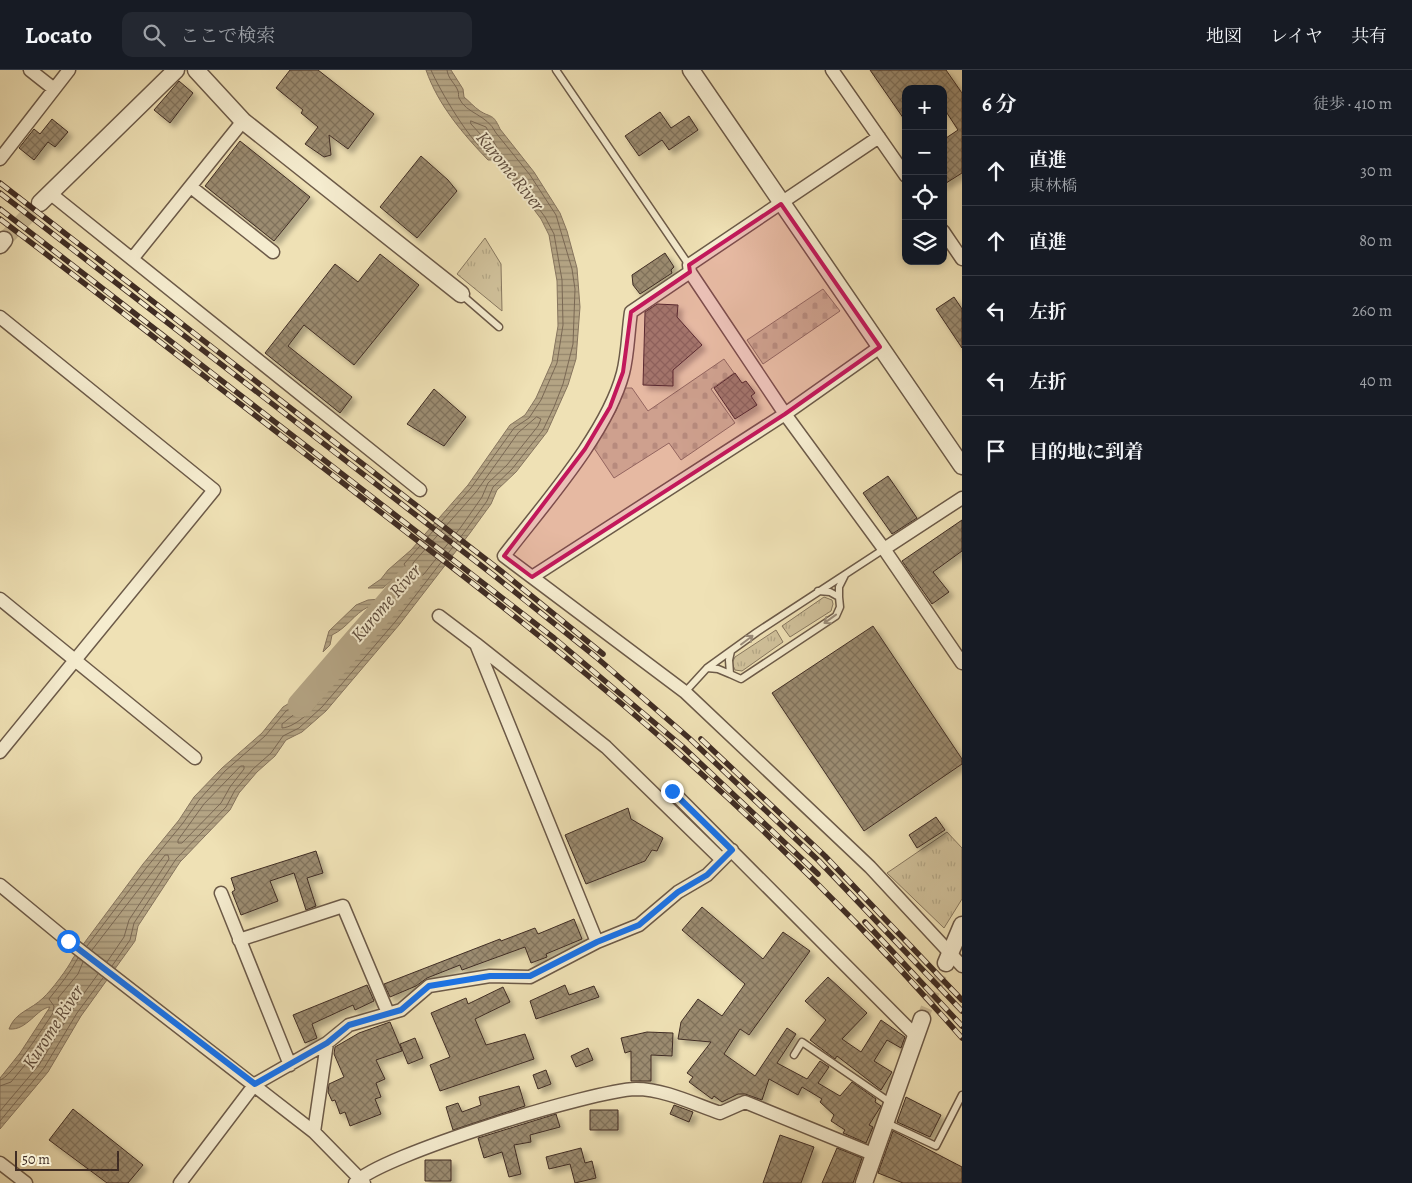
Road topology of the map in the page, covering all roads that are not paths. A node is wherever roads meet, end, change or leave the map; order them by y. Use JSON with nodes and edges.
{"nodes":[{"id":1,"x":30,"y":70,"type":"edge"},
{"id":2,"x":69,"y":70,"type":"edge"},
{"id":3,"x":176,"y":70,"type":"edge"},
{"id":4,"x":196,"y":70,"type":"edge"},
{"id":5,"x":556,"y":70,"type":"edge"},
{"id":6,"x":690,"y":70,"type":"edge"},
{"id":7,"x":832,"y":70,"type":"edge"},
{"id":8,"x":54,"y":89,"type":"junction"},
{"id":9,"x":244,"y":121,"type":"junction"},
{"id":10,"x":879,"y":137,"type":"junction"},
{"id":11,"x":0,"y":159,"type":"edge"},
{"id":12,"x":905,"y":175,"type":"edge"},
{"id":13,"x":191,"y":187,"type":"junction"},
{"id":14,"x":45,"y":199,"type":"joint"},
{"id":15,"x":781,"y":204,"type":"junction"},
{"id":16,"x":947,"y":237,"type":"edge"},
{"id":17,"x":273,"y":252,"type":"dead end"},
{"id":18,"x":132,"y":259,"type":"junction"},
{"id":19,"x":962,"y":259,"type":"edge"},
{"id":20,"x":690,"y":269,"type":"junction"},
{"id":21,"x":461,"y":294,"type":"joint"},
{"id":22,"x":0,"y":317,"type":"edge"},
{"id":23,"x":499,"y":327,"type":"dead end"},
{"id":24,"x":880,"y":347,"type":"junction"},
{"id":25,"x":785,"y":414,"type":"junction"},
{"id":26,"x":962,"y":466,"type":"edge"},
{"id":27,"x":420,"y":490,"type":"dead end"},
{"id":28,"x":962,"y":498,"type":"edge"},
{"id":29,"x":884,"y":549,"type":"junction"},
{"id":30,"x":845,"y":574,"type":"junction"},
{"id":31,"x":532,"y":577,"type":"junction"},
{"id":32,"x":818,"y":591,"type":"junction"},
{"id":33,"x":839,"y":597,"type":"junction"},
{"id":34,"x":0,"y":599,"type":"edge"},
{"id":35,"x":439,"y":616,"type":"dead end"},
{"id":36,"x":476,"y":644,"type":"junction"},
{"id":37,"x":731,"y":651,"type":"junction"},
{"id":38,"x":76,"y":660,"type":"junction"},
{"id":39,"x":962,"y":663,"type":"edge"},
{"id":40,"x":707,"y":668,"type":"junction"},
{"id":41,"x":730,"y":674,"type":"junction"},
{"id":42,"x":684,"y":692,"type":"junction"},
{"id":43,"x":0,"y":752,"type":"edge"},
{"id":44,"x":195,"y":758,"type":"dead end"},
{"id":45,"x":672,"y":791,"type":"dead end"},
{"id":46,"x":732,"y":850,"type":"junction"},
{"id":47,"x":722,"y":860,"type":"junction"},
{"id":48,"x":0,"y":885,"type":"edge"},
{"id":49,"x":221,"y":893,"type":"dead end"},
{"id":50,"x":962,"y":925,"type":"edge"},
{"id":51,"x":239,"y":940,"type":"junction"},
{"id":52,"x":597,"y":942,"type":"junction"},
{"id":53,"x":948,"y":958,"type":"junction"},
{"id":54,"x":962,"y":966,"type":"edge"},
{"id":55,"x":388,"y":1013,"type":"junction"},
{"id":56,"x":922,"y":1019,"type":"tunnel mouth"},
{"id":57,"x":915,"y":1035,"type":"junction"},
{"id":58,"x":327,"y":1043,"type":"junction"},
{"id":59,"x":794,"y":1055,"type":"dead end"},
{"id":60,"x":290,"y":1065,"type":"junction"},
{"id":61,"x":255,"y":1084,"type":"junction"},
{"id":62,"x":962,"y":1095,"type":"edge"},
{"id":63,"x":892,"y":1104,"type":"junction"},
{"id":64,"x":885,"y":1122,"type":"junction"},
{"id":65,"x":314,"y":1132,"type":"junction"},
{"id":66,"x":875,"y":1155,"type":"junction"},
{"id":67,"x":0,"y":1163,"type":"edge"},
{"id":68,"x":360,"y":1181,"type":"edge"},
{"id":69,"x":26,"y":1183,"type":"edge"},
{"id":70,"x":180,"y":1183,"type":"edge"},
{"id":71,"x":864,"y":1183,"type":"edge"}],
"edges":[{"from":1,"to":8,"type":"street"},
{"from":2,"to":8,"type":"street"},
{"from":3,"to":14,"type":"street"},
{"from":4,"to":9,"type":"street"},
{"from":5,"to":20,"type":"lane"},
{"from":6,"to":15,"type":"street"},
{"from":7,"to":10,"type":"street"},
{"from":8,"to":11,"type":"street"},
{"from":9,"to":13,"type":"street"},
{"from":9,"to":21,"type":"street"},
{"from":10,"to":12,"type":"street"},
{"from":10,"to":15,"type":"street"},
{"from":13,"to":17,"type":"street"},
{"from":13,"to":18,"type":"street"},
{"from":14,"to":18,"type":"street"},
{"from":15,"to":20,"type":"street"},
{"from":15,"to":24,"type":"street"},
{"from":16,"to":19,"type":"street"},
{"from":18,"to":27,"type":"street"},
{"from":20,"to":25,"type":"street"},
{"from":20,"to":31,"type":"street"},
{"from":21,"to":23,"type":"lane"},
{"from":22,"to":38,"type":"street"},
{"from":24,"to":25,"type":"street"},
{"from":24,"to":26,"type":"street"},
{"from":25,"to":29,"type":"street"},
{"from":25,"to":31,"type":"street"},
{"from":28,"to":29,"type":"street"},
{"from":29,"to":30,"type":"lane"},
{"from":29,"to":39,"type":"street"},
{"from":30,"to":32,"type":"lane"},
{"from":30,"to":33,"type":"lane"},
{"from":31,"to":42,"type":"street"},
{"from":32,"to":33,"type":"lane"},
{"from":37,"to":32,"type":"lane","one_way":true},
{"from":33,"to":41,"type":"lane","one_way":true},
{"from":34,"to":38,"type":"street"},
{"from":35,"to":36,"type":"street"},
{"from":36,"to":47,"type":"street"},
{"from":36,"to":52,"type":"street"},
{"from":37,"to":40,"type":"lane"},
{"from":37,"to":41,"type":"lane"},
{"from":38,"to":43,"type":"street"},
{"from":38,"to":44,"type":"street"},
{"from":40,"to":41,"type":"lane"},
{"from":40,"to":42,"type":"lane"},
{"from":42,"to":53,"type":"street"},
{"from":45,"to":46,"type":"street"},
{"from":46,"to":47,"type":"street"},
{"from":46,"to":57,"type":"street"},
{"from":47,"to":52,"type":"street"},
{"from":48,"to":61,"type":"street"},
{"from":49,"to":51,"type":"street"},
{"from":50,"to":53,"type":"street"},
{"from":51,"to":55,"type":"street"},
{"from":51,"to":60,"type":"street"},
{"from":52,"to":55,"type":"street"},
{"from":53,"to":54,"type":"street"},
{"from":55,"to":58,"type":"street"},
{"from":56,"to":57,"type":"street"},
{"from":57,"to":63,"type":"street"},
{"from":58,"to":60,"type":"street"},
{"from":58,"to":65,"type":"street"},
{"from":59,"to":63,"type":"lane"},
{"from":60,"to":61,"type":"street"},
{"from":61,"to":65,"type":"street"},
{"from":61,"to":70,"type":"street"},
{"from":62,"to":64,"type":"lane"},
{"from":63,"to":64,"type":"street"},
{"from":64,"to":66,"type":"street"},
{"from":65,"to":68,"type":"street"},
{"from":66,"to":68,"type":"street"},
{"from":66,"to":71,"type":"street"},
{"from":67,"to":69,"type":"street"}]}
